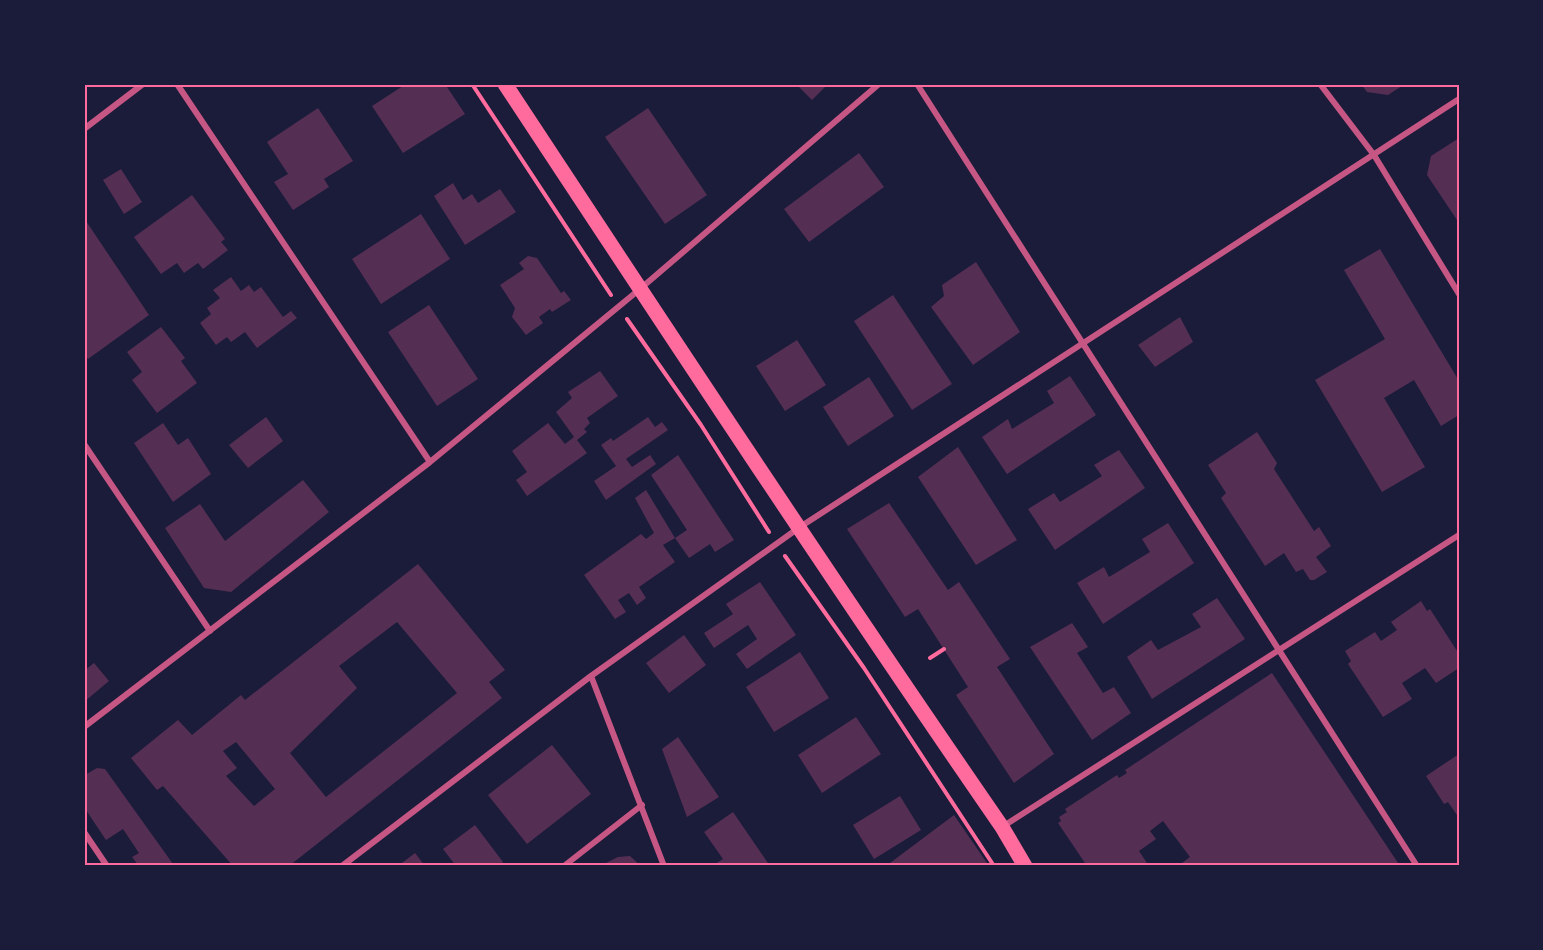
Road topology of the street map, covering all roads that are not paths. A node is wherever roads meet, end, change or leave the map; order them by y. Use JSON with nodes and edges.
{"nodes":[{"id":1,"x":143,"y":84,"type":"edge"},
{"id":2,"x":177,"y":84,"type":"edge"},
{"id":3,"x":505,"y":84,"type":"edge"},
{"id":4,"x":879,"y":84,"type":"edge"},
{"id":5,"x":917,"y":84,"type":"edge"},
{"id":6,"x":1320,"y":84,"type":"edge"},
{"id":7,"x":1459,"y":99,"type":"edge"},
{"id":8,"x":84,"y":129,"type":"edge"},
{"id":9,"x":1374,"y":154,"type":"junction"},
{"id":10,"x":640,"y":289,"type":"junction"},
{"id":11,"x":1459,"y":294,"type":"edge"},
{"id":12,"x":1083,"y":342,"type":"junction"},
{"id":13,"x":84,"y":444,"type":"edge"},
{"id":14,"x":430,"y":462,"type":"junction"},
{"id":15,"x":800,"y":527,"type":"junction"},
{"id":16,"x":1459,"y":535,"type":"edge"},
{"id":17,"x":210,"y":631,"type":"junction"},
{"id":18,"x":1280,"y":649,"type":"junction"},
{"id":19,"x":591,"y":676,"type":"junction"},
{"id":20,"x":84,"y":727,"type":"edge"},
{"id":21,"x":642,"y":806,"type":"junction"},
{"id":22,"x":1002,"y":828,"type":"junction"},
{"id":23,"x":84,"y":832,"type":"edge"},
{"id":24,"x":108,"y":866,"type":"edge"},
{"id":25,"x":342,"y":866,"type":"edge"},
{"id":26,"x":564,"y":866,"type":"edge"},
{"id":27,"x":664,"y":866,"type":"edge"},
{"id":28,"x":1025,"y":866,"type":"edge"},
{"id":29,"x":1417,"y":866,"type":"edge"}],
"edges":[{"from":1,"to":8,"type":"street"},
{"from":2,"to":14,"type":"street"},
{"from":3,"to":10,"type":"main road"},
{"from":4,"to":10,"type":"street"},
{"from":5,"to":12,"type":"street"},
{"from":6,"to":9,"type":"street"},
{"from":7,"to":9,"type":"street"},
{"from":9,"to":11,"type":"street"},
{"from":9,"to":12,"type":"street"},
{"from":10,"to":14,"type":"street"},
{"from":10,"to":15,"type":"main road"},
{"from":12,"to":15,"type":"street"},
{"from":12,"to":18,"type":"street"},
{"from":13,"to":17,"type":"street"},
{"from":14,"to":17,"type":"street"},
{"from":15,"to":19,"type":"street"},
{"from":15,"to":22,"type":"main road"},
{"from":16,"to":18,"type":"street"},
{"from":17,"to":20,"type":"street"},
{"from":18,"to":22,"type":"street"},
{"from":18,"to":29,"type":"street"},
{"from":19,"to":21,"type":"street"},
{"from":19,"to":25,"type":"street"},
{"from":21,"to":26,"type":"street"},
{"from":21,"to":27,"type":"street"},
{"from":22,"to":28,"type":"main road"},
{"from":23,"to":24,"type":"street"}]}
